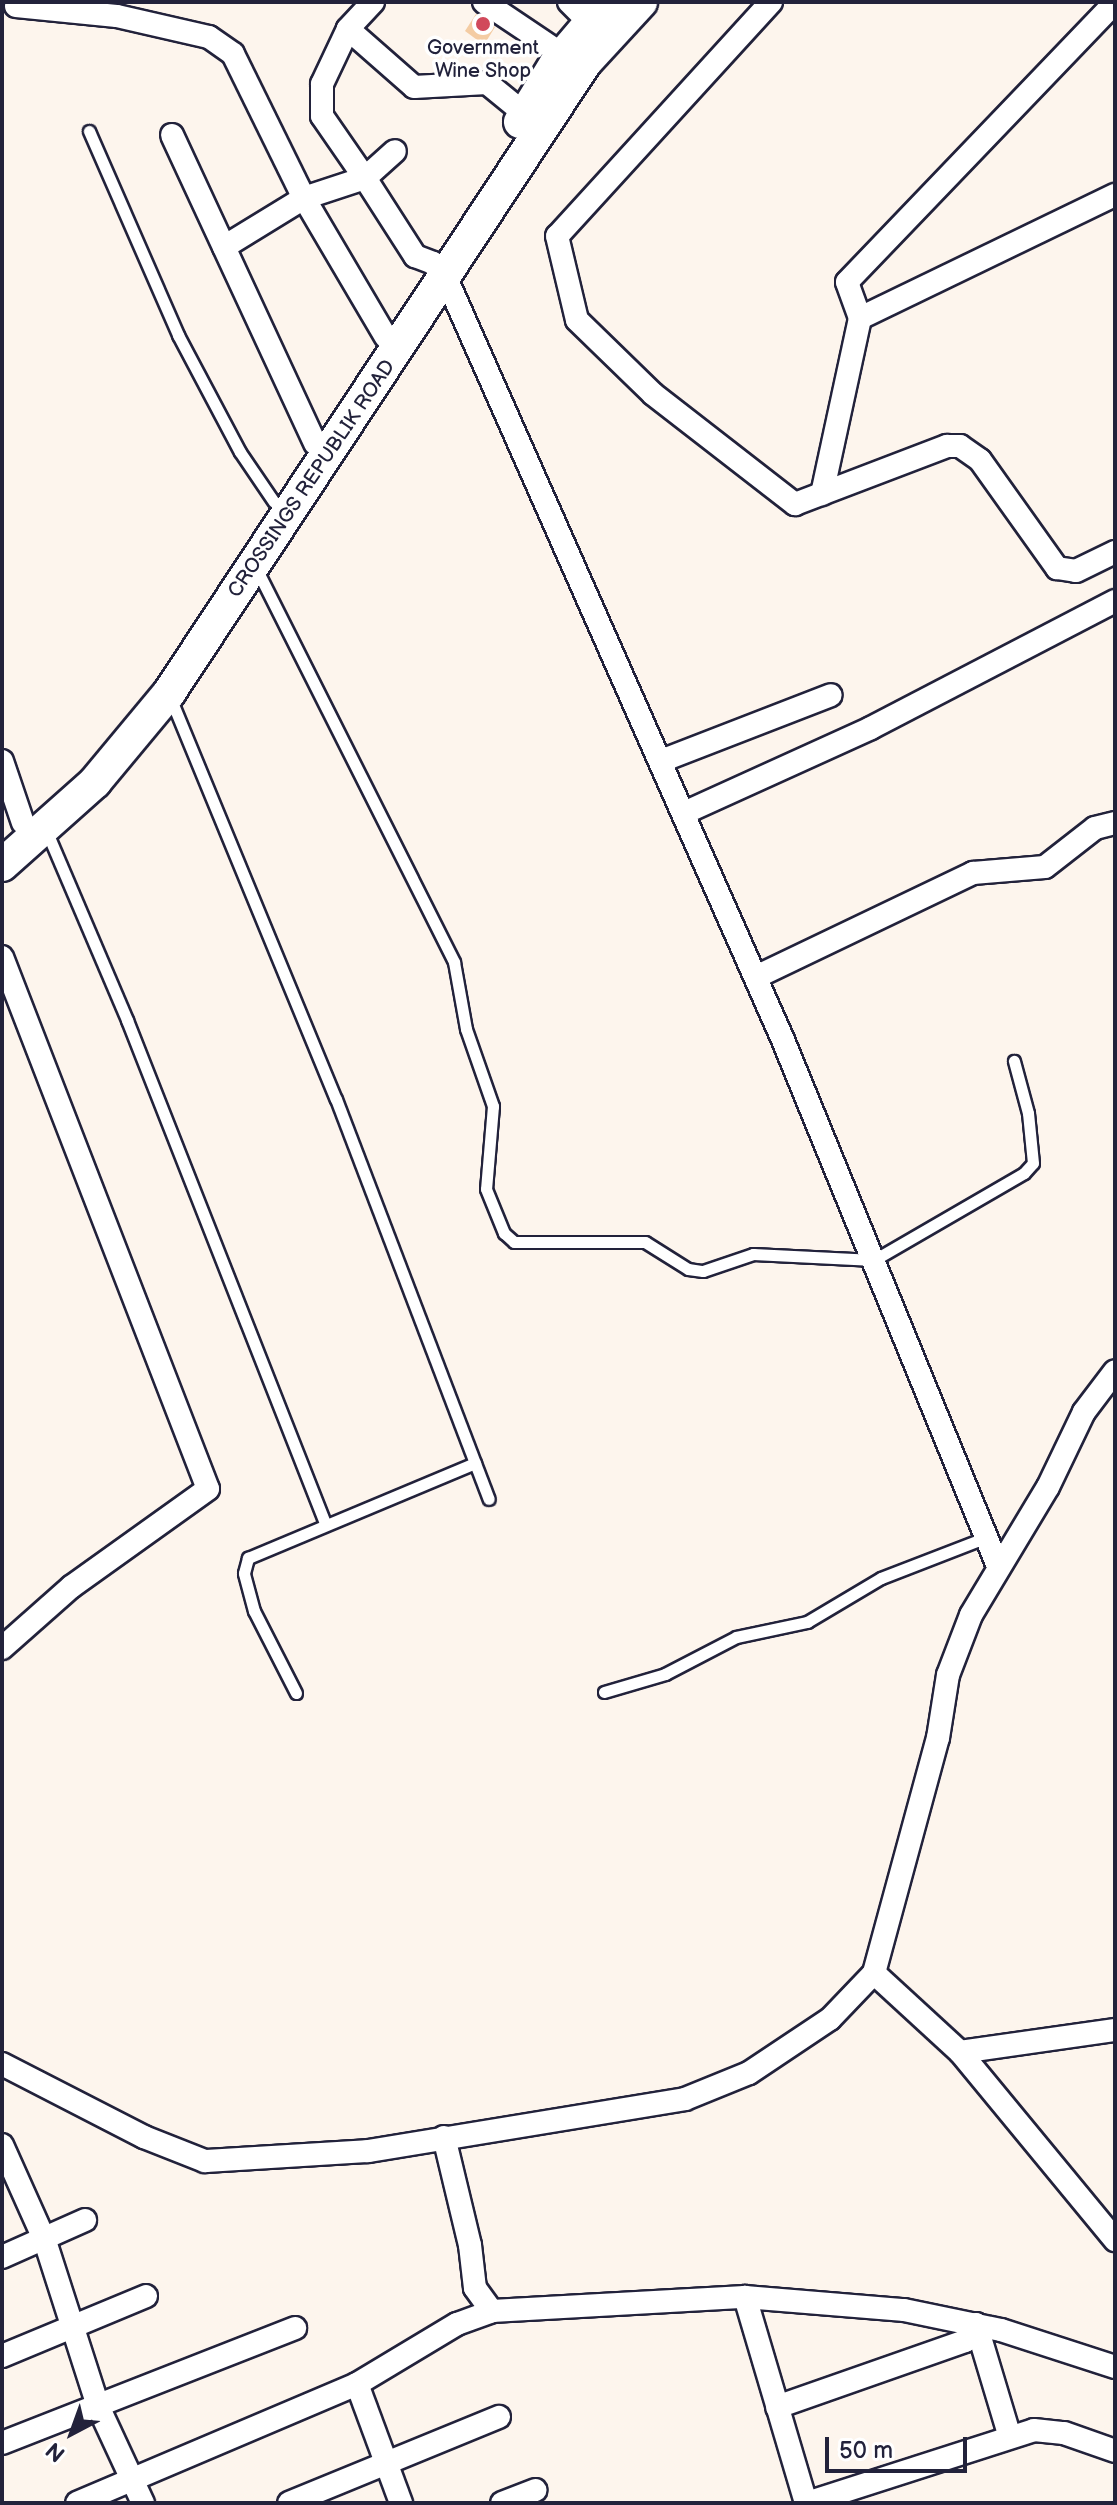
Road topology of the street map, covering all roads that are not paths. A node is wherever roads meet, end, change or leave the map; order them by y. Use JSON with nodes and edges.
{"nodes":[{"id":1,"x":373,"y":2,"type":"edge"},
{"id":2,"x":484,"y":2,"type":"edge"},
{"id":3,"x":641,"y":2,"type":"edge"},
{"id":4,"x":771,"y":2,"type":"edge"},
{"id":5,"x":1115,"y":3,"type":"edge"},
{"id":6,"x":12,"y":8,"type":"edge"},
{"id":7,"x":348,"y":29,"type":"junction"},
{"id":8,"x":585,"y":32,"type":"edge"},
{"id":9,"x":525,"y":114,"type":"junction"},
{"id":10,"x":89,"y":131,"type":"dead end"},
{"id":11,"x":172,"y":135,"type":"dead end"},
{"id":12,"x":395,"y":151,"type":"dead end"},
{"id":13,"x":365,"y":178,"type":"junction"},
{"id":14,"x":1115,"y":195,"type":"edge"},
{"id":15,"x":304,"y":198,"type":"junction"},
{"id":16,"x":224,"y":247,"type":"junction"},
{"id":17,"x":440,"y":270,"type":"junction"},
{"id":18,"x":860,"y":318,"type":"junction"},
{"id":19,"x":386,"y":337,"type":"junction"},
{"id":20,"x":315,"y":443,"type":"junction"},
{"id":21,"x":822,"y":494,"type":"junction"},
{"id":22,"x":274,"y":502,"type":"junction"},
{"id":23,"x":1115,"y":552,"type":"edge"},
{"id":24,"x":254,"y":566,"type":"junction"},
{"id":25,"x":1115,"y":601,"type":"edge"},
{"id":26,"x":169,"y":693,"type":"junction"},
{"id":27,"x":831,"y":695,"type":"dead end"},
{"id":28,"x":2,"y":761,"type":"edge"},
{"id":29,"x":661,"y":761,"type":"junction"},
{"id":30,"x":684,"y":813,"type":"junction"},
{"id":31,"x":1115,"y":823,"type":"edge"},
{"id":32,"x":23,"y":830,"type":"edge"},
{"id":33,"x":2,"y":865,"type":"edge"},
{"id":34,"x":2,"y":957,"type":"edge"},
{"id":35,"x":756,"y":977,"type":"junction"},
{"id":36,"x":1014,"y":1061,"type":"dead end"},
{"id":37,"x":874,"y":1260,"type":"junction"},
{"id":38,"x":1115,"y":1371,"type":"edge"},
{"id":39,"x":475,"y":1463,"type":"junction"},
{"id":40,"x":489,"y":1499,"type":"dead end"},
{"id":41,"x":325,"y":1523,"type":"junction"},
{"id":42,"x":987,"y":1537,"type":"junction"},
{"id":43,"x":998,"y":1566,"type":"junction"},
{"id":44,"x":2,"y":1648,"type":"edge"},
{"id":45,"x":604,"y":1692,"type":"dead end"},
{"id":46,"x":296,"y":1693,"type":"dead end"},
{"id":47,"x":874,"y":1973,"type":"junction"},
{"id":48,"x":1115,"y":2030,"type":"edge"},
{"id":49,"x":960,"y":2052,"type":"junction"},
{"id":50,"x":2,"y":2064,"type":"edge"},
{"id":51,"x":444,"y":2137,"type":"junction"},
{"id":52,"x":2,"y":2145,"type":"edge"},
{"id":53,"x":85,"y":2220,"type":"dead end"},
{"id":54,"x":1115,"y":2240,"type":"edge"},
{"id":55,"x":45,"y":2241,"type":"junction"},
{"id":56,"x":2,"y":2257,"type":"edge"},
{"id":57,"x":146,"y":2296,"type":"dead end"},
{"id":58,"x":745,"y":2297,"type":"junction"},
{"id":59,"x":492,"y":2311,"type":"junction"},
{"id":60,"x":976,"y":2324,"type":"junction"},
{"id":61,"x":73,"y":2327,"type":"junction"},
{"id":62,"x":295,"y":2328,"type":"dead end"},
{"id":63,"x":2,"y":2356,"type":"edge"},
{"id":64,"x":1115,"y":2367,"type":"edge"},
{"id":65,"x":357,"y":2384,"type":"junction"},
{"id":66,"x":98,"y":2406,"type":"junction"},
{"id":67,"x":777,"y":2407,"type":"junction"},
{"id":68,"x":499,"y":2417,"type":"dead end"},
{"id":69,"x":1010,"y":2437,"type":"junction"},
{"id":70,"x":2,"y":2443,"type":"edge"},
{"id":71,"x":1115,"y":2451,"type":"edge"},
{"id":72,"x":388,"y":2463,"type":"junction"},
{"id":73,"x":134,"y":2479,"type":"junction"},
{"id":74,"x":536,"y":2490,"type":"dead end"},
{"id":75,"x":77,"y":2503,"type":"edge"},
{"id":76,"x":143,"y":2503,"type":"edge"},
{"id":77,"x":289,"y":2503,"type":"edge"},
{"id":78,"x":401,"y":2503,"type":"edge"},
{"id":79,"x":502,"y":2503,"type":"edge"},
{"id":80,"x":806,"y":2503,"type":"edge"}],
"edges":[{"from":1,"to":7,"type":"street"},
{"from":2,"to":8,"type":"street"},
{"from":3,"to":8,"type":"street"},
{"from":4,"to":21,"type":"street"},
{"from":5,"to":18,"type":"street"},
{"from":6,"to":15,"type":"street"},
{"from":7,"to":9,"type":"street"},
{"from":7,"to":13,"type":"street"},
{"from":8,"to":9,"type":"street"},
{"from":8,"to":17,"type":"street","name":"CROSSINGS REPUBLIK ROAD"},
{"from":9,"to":17,"type":"street"},
{"from":10,"to":22,"type":"lane"},
{"from":11,"to":16,"type":"street"},
{"from":12,"to":13,"type":"street"},
{"from":13,"to":15,"type":"street"},
{"from":13,"to":17,"type":"street"},
{"from":14,"to":18,"type":"street"},
{"from":15,"to":16,"type":"street"},
{"from":15,"to":19,"type":"street"},
{"from":16,"to":20,"type":"street"},
{"from":17,"to":19,"type":"street"},
{"from":17,"to":24,"type":"street","name":"CROSSINGS REPUBLIK ROAD"},
{"from":17,"to":29,"type":"street"},
{"from":18,"to":21,"type":"street"},
{"from":19,"to":20,"type":"street"},
{"from":20,"to":22,"type":"street"},
{"from":21,"to":23,"type":"street"},
{"from":22,"to":32,"type":"street"},
{"from":24,"to":26,"type":"street","name":"CROSSINGS REPUBLIK ROAD"},
{"from":24,"to":37,"type":"lane"},
{"from":25,"to":30,"type":"street"},
{"from":26,"to":32,"type":"street","name":"CROSSINGS REPUBLIK ROAD"},
{"from":26,"to":39,"type":"lane"},
{"from":27,"to":29,"type":"street"},
{"from":28,"to":32,"type":"street"},
{"from":29,"to":30,"type":"street"},
{"from":30,"to":35,"type":"street"},
{"from":31,"to":35,"type":"street"},
{"from":32,"to":33,"type":"street","name":"CROSSINGS REPUBLIK ROAD"},
{"from":32,"to":41,"type":"lane"},
{"from":34,"to":44,"type":"street"},
{"from":35,"to":37,"type":"street"},
{"from":36,"to":37,"type":"lane"},
{"from":37,"to":42,"type":"street"},
{"from":38,"to":43,"type":"street"},
{"from":39,"to":40,"type":"lane"},
{"from":39,"to":41,"type":"lane"},
{"from":41,"to":46,"type":"lane"},
{"from":42,"to":43,"type":"street"},
{"from":42,"to":45,"type":"lane"},
{"from":43,"to":47,"type":"street"},
{"from":47,"to":49,"type":"street"},
{"from":47,"to":51,"type":"street"},
{"from":48,"to":49,"type":"street"},
{"from":49,"to":54,"type":"street"},
{"from":50,"to":51,"type":"street"},
{"from":51,"to":59,"type":"street"},
{"from":52,"to":55,"type":"street"},
{"from":53,"to":55,"type":"street"},
{"from":55,"to":56,"type":"street"},
{"from":55,"to":61,"type":"street"},
{"from":57,"to":61,"type":"street"},
{"from":58,"to":59,"type":"street"},
{"from":58,"to":60,"type":"street"},
{"from":58,"to":67,"type":"street"},
{"from":59,"to":65,"type":"street"},
{"from":60,"to":64,"type":"street"},
{"from":60,"to":67,"type":"street"},
{"from":60,"to":69,"type":"street"},
{"from":61,"to":63,"type":"street"},
{"from":61,"to":66,"type":"street"},
{"from":62,"to":66,"type":"street"},
{"from":65,"to":72,"type":"street"},
{"from":65,"to":73,"type":"street"},
{"from":66,"to":70,"type":"street"},
{"from":66,"to":73,"type":"street"},
{"from":67,"to":80,"type":"street"},
{"from":68,"to":72,"type":"street"},
{"from":69,"to":71,"type":"street"},
{"from":69,"to":80,"type":"street"},
{"from":72,"to":77,"type":"street"},
{"from":72,"to":78,"type":"street"},
{"from":73,"to":75,"type":"street"},
{"from":73,"to":76,"type":"street"},
{"from":74,"to":79,"type":"street"}]}
